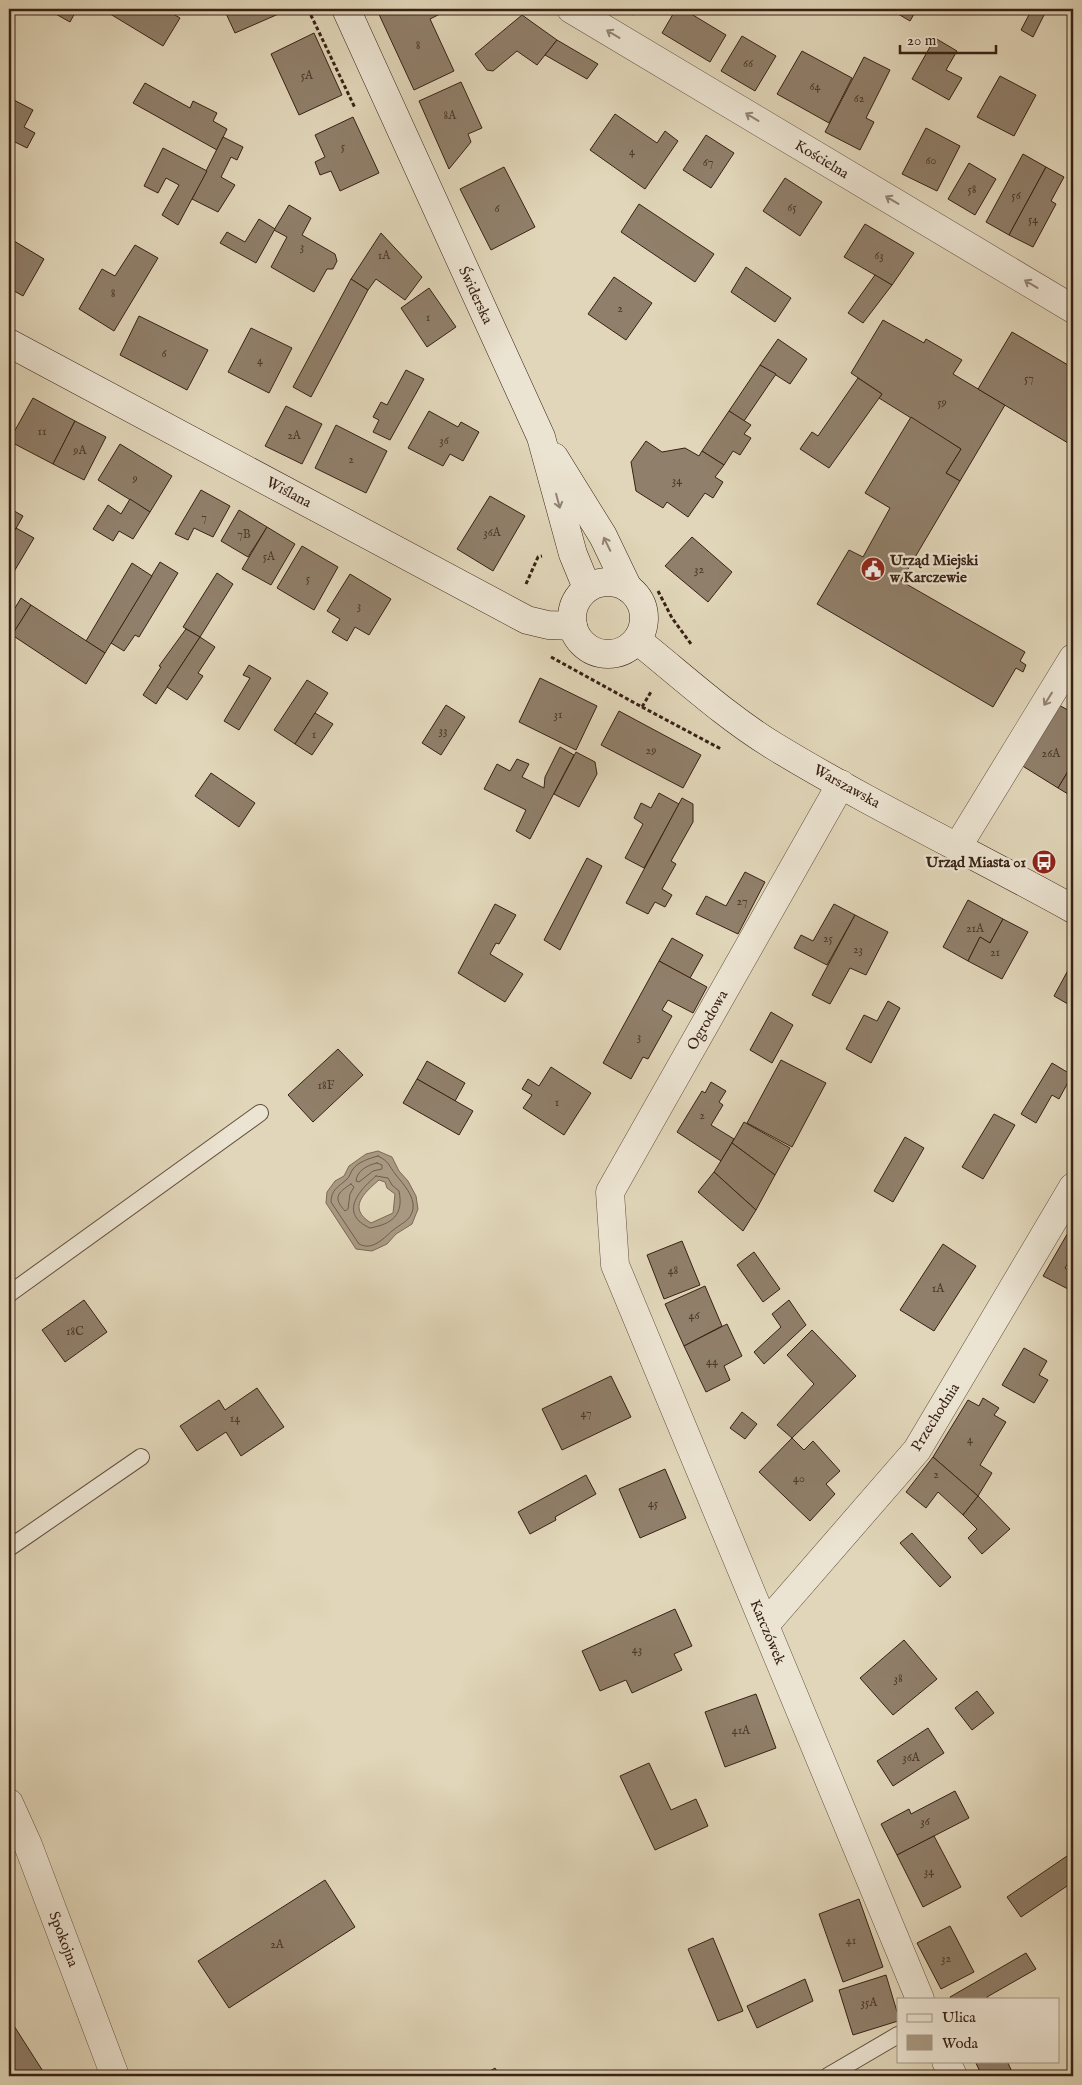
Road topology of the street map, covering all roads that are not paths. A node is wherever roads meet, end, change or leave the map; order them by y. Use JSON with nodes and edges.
{"nodes":[{"id":1,"x":346,"y":9,"type":"edge"},
{"id":2,"x":570,"y":9,"type":"edge"},
{"id":3,"x":1073,"y":309,"type":"edge"},
{"id":4,"x":9,"y":343,"type":"edge"},
{"id":5,"x":541,"y":437,"type":"junction"},
{"id":6,"x":587,"y":588,"type":"junction"},
{"id":7,"x":628,"y":588,"type":"junction"},
{"id":8,"x":573,"y":626,"type":"junction"},
{"id":9,"x":637,"y":640,"type":"junction"},
{"id":10,"x":1073,"y":658,"type":"edge"},
{"id":11,"x":841,"y":784,"type":"junction"},
{"id":12,"x":958,"y":846,"type":"junction"},
{"id":13,"x":1073,"y":908,"type":"edge"},
{"id":14,"x":260,"y":1113,"type":"dead end"},
{"id":15,"x":1073,"y":1186,"type":"edge"},
{"id":16,"x":615,"y":1265,"type":"joint"},
{"id":17,"x":9,"y":1294,"type":"edge"},
{"id":18,"x":141,"y":1457,"type":"dead end"},
{"id":19,"x":9,"y":1548,"type":"edge"},
{"id":20,"x":765,"y":1625,"type":"junction"},
{"id":21,"x":9,"y":1803,"type":"edge"},
{"id":22,"x":920,"y":1998,"type":"edge"},
{"id":23,"x":897,"y":2036,"type":"edge"},
{"id":24,"x":946,"y":2062,"type":"edge"},
{"id":25,"x":115,"y":2076,"type":"edge"},
{"id":26,"x":828,"y":2076,"type":"edge"},
{"id":27,"x":952,"y":2076,"type":"edge"}],
"edges":[{"from":1,"to":5,"type":"street","name":"Świderska"},
{"from":3,"to":2,"type":"street","name":"Kościelna","one_way":true},
{"from":4,"to":8,"type":"street","name":"Wiślana"},
{"from":5,"to":6,"type":"street","name":"Świderska","one_way":true},
{"from":7,"to":5,"type":"street","one_way":true},
{"from":6,"to":7,"type":"street"},
{"from":6,"to":8,"type":"street"},
{"from":7,"to":9,"type":"street"},
{"from":8,"to":9,"type":"street"},
{"from":9,"to":11,"type":"street","name":"Warszawska"},
{"from":10,"to":12,"type":"street","one_way":true},
{"from":11,"to":12,"type":"street","name":"Warszawska"},
{"from":11,"to":16,"type":"street","name":"Ogrodowa"},
{"from":12,"to":13,"type":"street","name":"Warszawska"},
{"from":14,"to":17,"type":"lane"},
{"from":15,"to":20,"type":"street","name":"Przechodnia"},
{"from":16,"to":20,"type":"street","name":"Karczówek"},
{"from":18,"to":19,"type":"lane"},
{"from":20,"to":22,"type":"street","name":"Karczówek"},
{"from":21,"to":25,"type":"street","name":"Spokojna"},
{"from":23,"to":26,"type":"lane"},
{"from":24,"to":27,"type":"street"}]}
